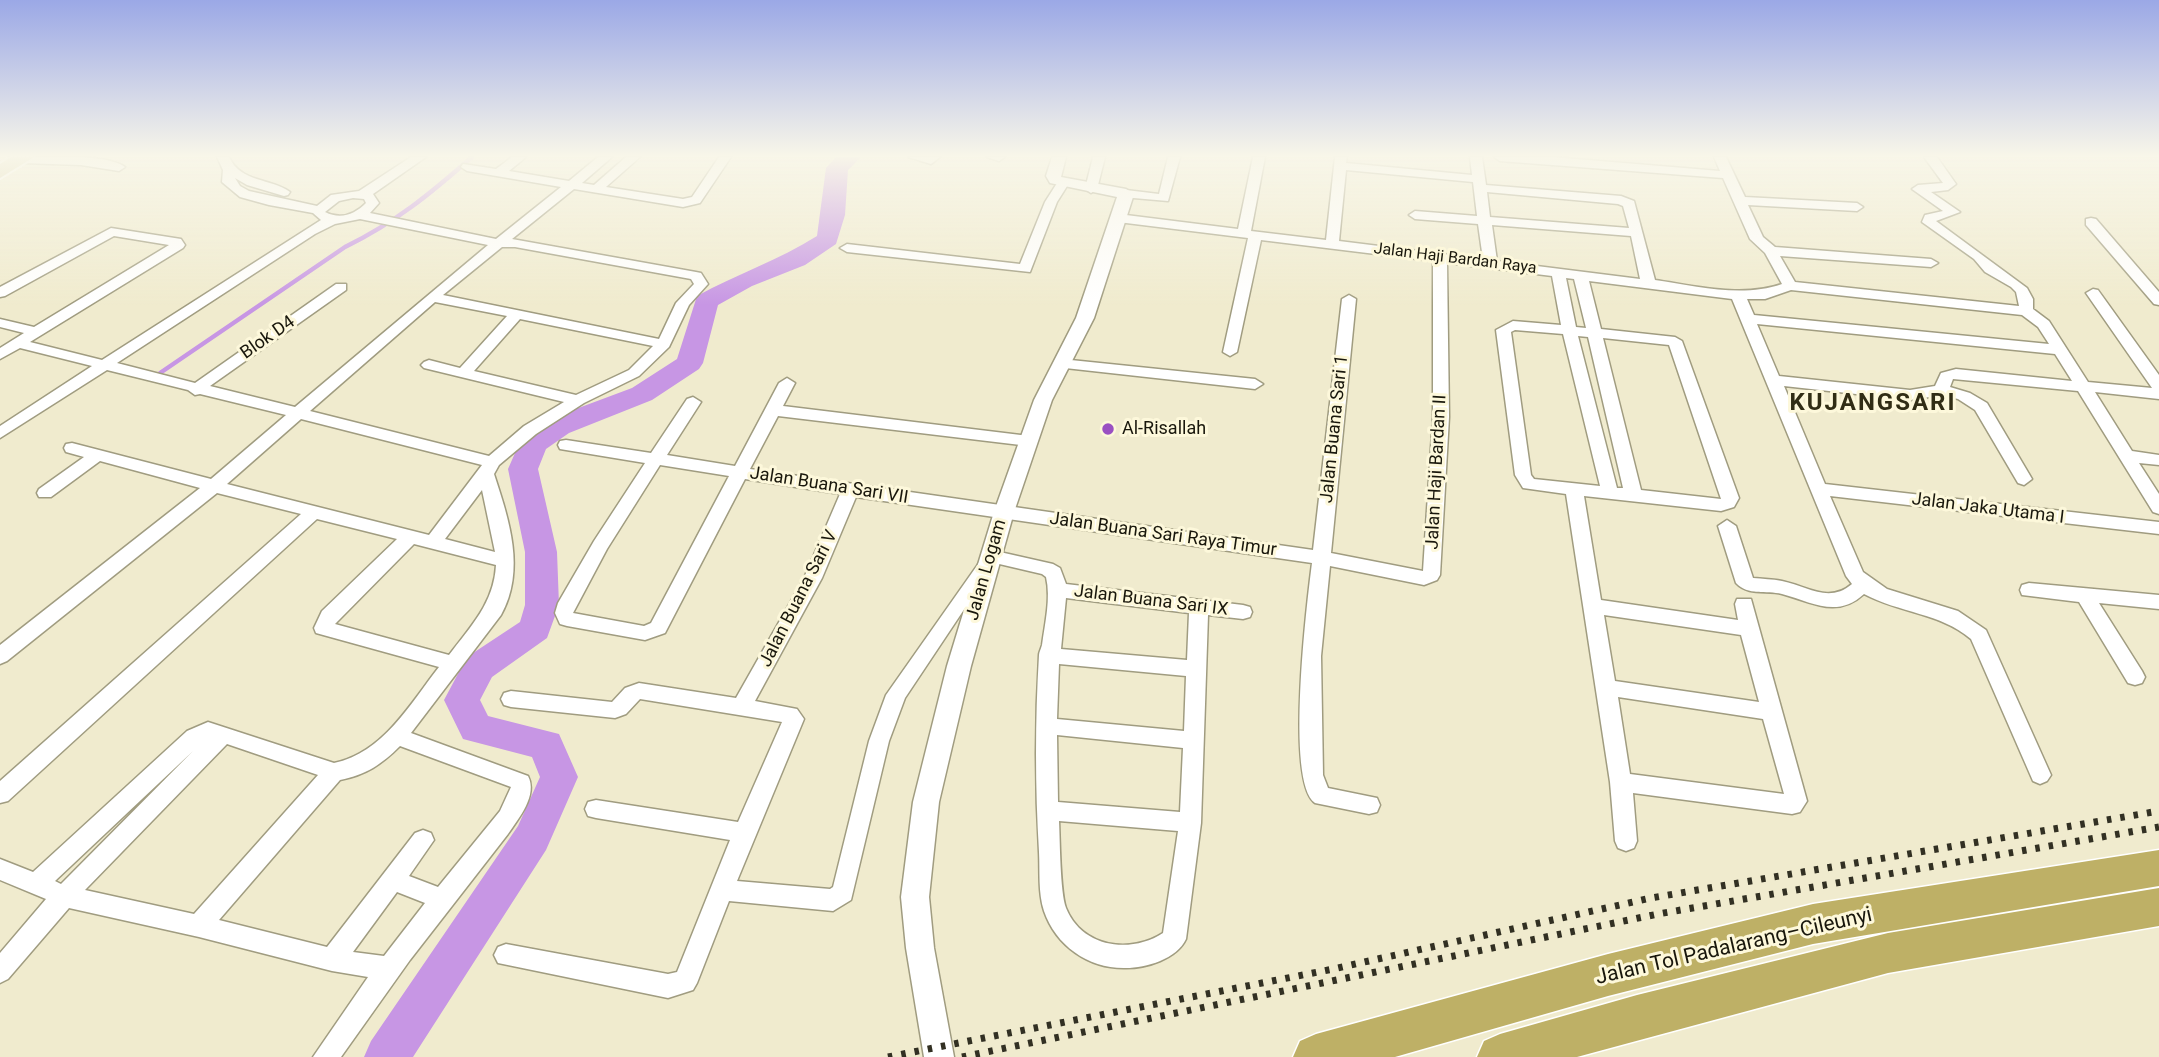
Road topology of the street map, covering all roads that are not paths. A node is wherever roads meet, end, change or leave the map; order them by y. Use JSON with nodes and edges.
{"nodes":[{"id":1,"x":295,"y":206,"type":"edge"},
{"id":2,"x":333,"y":206,"type":"edge"},
{"id":3,"x":347,"y":206,"type":"edge"},
{"id":4,"x":378,"y":206,"type":"edge"},
{"id":5,"x":546,"y":206,"type":"edge"},
{"id":6,"x":1049,"y":206,"type":"edge"},
{"id":7,"x":1122,"y":206,"type":"edge"},
{"id":8,"x":1253,"y":206,"type":"edge"},
{"id":9,"x":1336,"y":206,"type":"edge"},
{"id":10,"x":1481,"y":206,"type":"edge"},
{"id":11,"x":1630,"y":206,"type":"edge"},
{"id":12,"x":1742,"y":206,"type":"edge"},
{"id":13,"x":1844,"y":206,"type":"edge"},
{"id":14,"x":1945,"y":206,"type":"edge"},
{"id":15,"x":1857,"y":207,"type":"dead end"},
{"id":16,"x":326,"y":213,"type":"junction"},
{"id":17,"x":1415,"y":215,"type":"dead end"},
{"id":18,"x":1118,"y":218,"type":"junction"},
{"id":19,"x":1483,"y":220,"type":"junction"},
{"id":20,"x":2091,"y":222,"type":"dead end"},
{"id":21,"x":1250,"y":233,"type":"junction"},
{"id":22,"x":1637,"y":233,"type":"junction"},
{"id":23,"x":506,"y":241,"type":"junction"},
{"id":24,"x":1332,"y":243,"type":"junction"},
{"id":25,"x":847,"y":248,"type":"dead end"},
{"id":26,"x":1771,"y":251,"type":"junction"},
{"id":27,"x":1440,"y":257,"type":"junction"},
{"id":28,"x":1931,"y":263,"type":"dead end"},
{"id":29,"x":1494,"y":269,"type":"junction"},
{"id":30,"x":1559,"y":277,"type":"junction"},
{"id":31,"x":1581,"y":280,"type":"junction"},
{"id":32,"x":1648,"y":282,"type":"junction"},
{"id":33,"x":341,"y":286,"type":"dead end"},
{"id":34,"x":1790,"y":286,"type":"junction"},
{"id":35,"x":0,"y":293,"type":"edge"},
{"id":36,"x":2093,"y":293,"type":"dead end"},
{"id":37,"x":1738,"y":295,"type":"junction"},
{"id":38,"x":432,"y":296,"type":"junction"},
{"id":39,"x":1695,"y":298,"type":"dead end"},
{"id":40,"x":1349,"y":299,"type":"dead end"},
{"id":41,"x":2159,"y":301,"type":"edge"},
{"id":42,"x":2026,"y":311,"type":"junction"},
{"id":43,"x":517,"y":314,"type":"junction"},
{"id":44,"x":1747,"y":319,"type":"junction"},
{"id":45,"x":0,"y":323,"type":"edge"},
{"id":46,"x":1568,"y":324,"type":"junction"},
{"id":47,"x":1591,"y":325,"type":"junction"},
{"id":48,"x":36,"y":332,"type":"junction"},
{"id":49,"x":18,"y":343,"type":"junction"},
{"id":50,"x":664,"y":344,"type":"junction"},
{"id":51,"x":2061,"y":350,"type":"junction"},
{"id":52,"x":1230,"y":352,"type":"dead end"},
{"id":53,"x":0,"y":354,"type":"edge"},
{"id":54,"x":1062,"y":364,"type":"junction"},
{"id":55,"x":429,"y":365,"type":"dead end"},
{"id":56,"x":102,"y":366,"type":"junction"},
{"id":57,"x":464,"y":373,"type":"junction"},
{"id":58,"x":1772,"y":380,"type":"junction"},
{"id":59,"x":788,"y":383,"type":"dead end"},
{"id":60,"x":1255,"y":384,"type":"dead end"},
{"id":61,"x":2082,"y":386,"type":"junction"},
{"id":62,"x":2159,"y":387,"type":"edge"},
{"id":63,"x":195,"y":390,"type":"junction"},
{"id":64,"x":1942,"y":390,"type":"junction"},
{"id":65,"x":2159,"y":394,"type":"edge"},
{"id":66,"x":578,"y":400,"type":"junction"},
{"id":67,"x":693,"y":402,"type":"dead end"},
{"id":68,"x":774,"y":410,"type":"junction"},
{"id":69,"x":297,"y":414,"type":"junction"},
{"id":70,"x":0,"y":433,"type":"edge"},
{"id":71,"x":1029,"y":441,"type":"junction"},
{"id":72,"x":566,"y":444,"type":"dead end"},
{"id":73,"x":72,"y":448,"type":"dead end"},
{"id":74,"x":96,"y":456,"type":"junction"},
{"id":75,"x":2127,"y":456,"type":"junction"},
{"id":76,"x":654,"y":459,"type":"junction"},
{"id":77,"x":2159,"y":460,"type":"edge"},
{"id":78,"x":489,"y":468,"type":"junction"},
{"id":79,"x":742,"y":472,"type":"junction"},
{"id":80,"x":2024,"y":479,"type":"dead end"},
{"id":81,"x":214,"y":486,"type":"junction"},
{"id":82,"x":1574,"y":489,"type":"junction"},
{"id":83,"x":1818,"y":489,"type":"junction"},
{"id":84,"x":850,"y":490,"type":"junction"},
{"id":85,"x":1610,"y":492,"type":"junction"},
{"id":86,"x":45,"y":493,"type":"dead end"},
{"id":87,"x":1633,"y":494,"type":"junction"},
{"id":88,"x":2159,"y":508,"type":"edge"},
{"id":89,"x":314,"y":512,"type":"junction"},
{"id":90,"x":1004,"y":512,"type":"junction"},
{"id":91,"x":1727,"y":526,"type":"dead end"},
{"id":92,"x":2159,"y":528,"type":"edge"},
{"id":93,"x":410,"y":537,"type":"junction"},
{"id":94,"x":433,"y":542,"type":"junction"},
{"id":95,"x":1322,"y":558,"type":"junction"},
{"id":96,"x":990,"y":559,"type":"junction"},
{"id":97,"x":505,"y":561,"type":"junction"},
{"id":98,"x":1862,"y":585,"type":"junction"},
{"id":99,"x":1058,"y":590,"type":"junction"},
{"id":100,"x":2029,"y":590,"type":"dead end"},
{"id":101,"x":2084,"y":594,"type":"junction"},
{"id":102,"x":2159,"y":602,"type":"edge"},
{"id":103,"x":1744,"y":604,"type":"dead end"},
{"id":104,"x":1592,"y":606,"type":"junction"},
{"id":105,"x":1199,"y":607,"type":"junction"},
{"id":106,"x":1243,"y":612,"type":"dead end"},
{"id":107,"x":1749,"y":629,"type":"junction"},
{"id":108,"x":1,"y":654,"type":"edge"},
{"id":109,"x":1048,"y":655,"type":"junction"},
{"id":110,"x":452,"y":663,"type":"junction"},
{"id":111,"x":1197,"y":669,"type":"junction"},
{"id":112,"x":2135,"y":677,"type":"dead end"},
{"id":113,"x":1608,"y":688,"type":"junction"},
{"id":114,"x":511,"y":699,"type":"dead end"},
{"id":115,"x":742,"y":706,"type":"junction"},
{"id":116,"x":1772,"y":712,"type":"junction"},
{"id":117,"x":1047,"y":726,"type":"junction"},
{"id":118,"x":223,"y":734,"type":"junction"},
{"id":119,"x":397,"y":736,"type":"junction"},
{"id":120,"x":1193,"y":740,"type":"junction"},
{"id":121,"x":334,"y":772,"type":"junction"},
{"id":122,"x":2040,"y":775,"type":"dead end"},
{"id":123,"x":1621,"y":782,"type":"junction"},
{"id":124,"x":0,"y":794,"type":"edge"},
{"id":125,"x":1369,"y":805,"type":"dead end"},
{"id":126,"x":596,"y":809,"type":"dead end"},
{"id":127,"x":1047,"y":810,"type":"junction"},
{"id":128,"x":1191,"y":823,"type":"junction"},
{"id":129,"x":744,"y":833,"type":"junction"},
{"id":130,"x":423,"y":840,"type":"dead end"},
{"id":131,"x":1626,"y":841,"type":"dead end"},
{"id":132,"x":2159,"y":868,"type":"edge"},
{"id":133,"x":0,"y":869,"type":"edge"},
{"id":134,"x":393,"y":880,"type":"junction"},
{"id":135,"x":37,"y":883,"type":"junction"},
{"id":136,"x":723,"y":890,"type":"junction"},
{"id":137,"x":64,"y":896,"type":"junction"},
{"id":138,"x":443,"y":899,"type":"junction"},
{"id":139,"x":2159,"y":907,"type":"edge"},
{"id":140,"x":199,"y":926,"type":"junction"},
{"id":141,"x":506,"y":955,"type":"dead end"},
{"id":142,"x":332,"y":960,"type":"junction"},
{"id":143,"x":387,"y":968,"type":"junction"},
{"id":144,"x":0,"y":971,"type":"edge"},
{"id":145,"x":326,"y":1057,"type":"edge"},
{"id":146,"x":939,"y":1057,"type":"edge"},
{"id":147,"x":1316,"y":1057,"type":"edge"},
{"id":148,"x":1500,"y":1057,"type":"edge"}],
"edges":[{"from":1,"to":16,"type":"street"},
{"from":2,"to":16,"type":"street"},
{"from":3,"to":16,"type":"street"},
{"from":4,"to":23,"type":"street"},
{"from":5,"to":23,"type":"street"},
{"from":6,"to":25,"type":"street"},
{"from":7,"to":18,"type":"street","name":"Jalan Logam"},
{"from":8,"to":21,"type":"street"},
{"from":9,"to":24,"type":"street"},
{"from":10,"to":19,"type":"street"},
{"from":11,"to":22,"type":"street"},
{"from":12,"to":26,"type":"street"},
{"from":13,"to":15,"type":"street"},
{"from":14,"to":42,"type":"street"},
{"from":16,"to":56,"type":"street"},
{"from":17,"to":19,"type":"street"},
{"from":18,"to":21,"type":"street","name":"Jalan Haji Bardan Raya"},
{"from":18,"to":54,"type":"street","name":"Jalan Logam"},
{"from":19,"to":22,"type":"street"},
{"from":19,"to":29,"type":"street"},
{"from":20,"to":41,"type":"street"},
{"from":21,"to":24,"type":"street","name":"Jalan Haji Bardan Raya"},
{"from":21,"to":52,"type":"street"},
{"from":22,"to":32,"type":"street"},
{"from":23,"to":38,"type":"street"},
{"from":23,"to":50,"type":"street"},
{"from":24,"to":27,"type":"street","name":"Jalan Haji Bardan Raya"},
{"from":26,"to":28,"type":"street"},
{"from":26,"to":34,"type":"street"},
{"from":27,"to":29,"type":"street","name":"Jalan Haji Bardan Raya"},
{"from":27,"to":95,"type":"street","name":"Jalan Haji Bardan II"},
{"from":29,"to":30,"type":"street","name":"Jalan Haji Bardan Raya"},
{"from":30,"to":31,"type":"street","name":"Jalan Haji Bardan Raya"},
{"from":30,"to":46,"type":"street"},
{"from":31,"to":32,"type":"street"},
{"from":31,"to":39,"type":"street"},
{"from":31,"to":47,"type":"street"},
{"from":32,"to":37,"type":"street"},
{"from":33,"to":63,"type":"street","name":"Blok D4"},
{"from":34,"to":37,"type":"street"},
{"from":34,"to":42,"type":"street"},
{"from":35,"to":48,"type":"street"},
{"from":36,"to":62,"type":"street"},
{"from":37,"to":44,"type":"street"},
{"from":38,"to":43,"type":"street"},
{"from":38,"to":69,"type":"street"},
{"from":40,"to":95,"type":"street","name":"Jalan Buana Sari 1"},
{"from":42,"to":51,"type":"street"},
{"from":43,"to":50,"type":"street"},
{"from":43,"to":57,"type":"street"},
{"from":44,"to":51,"type":"street"},
{"from":44,"to":58,"type":"street"},
{"from":45,"to":48,"type":"street"},
{"from":46,"to":47,"type":"street"},
{"from":46,"to":82,"type":"street"},
{"from":46,"to":85,"type":"street"},
{"from":47,"to":87,"type":"street"},
{"from":47,"to":87,"type":"street"},
{"from":48,"to":49,"type":"street"},
{"from":49,"to":53,"type":"street"},
{"from":49,"to":56,"type":"street"},
{"from":50,"to":66,"type":"street"},
{"from":51,"to":61,"type":"street"},
{"from":54,"to":60,"type":"street"},
{"from":54,"to":71,"type":"street","name":"Jalan Logam"},
{"from":55,"to":57,"type":"street"},
{"from":56,"to":63,"type":"street"},
{"from":56,"to":70,"type":"street"},
{"from":57,"to":66,"type":"street"},
{"from":58,"to":64,"type":"street"},
{"from":58,"to":83,"type":"street"},
{"from":59,"to":68,"type":"street"},
{"from":61,"to":64,"type":"street"},
{"from":61,"to":65,"type":"street"},
{"from":61,"to":75,"type":"street"},
{"from":63,"to":69,"type":"street"},
{"from":64,"to":80,"type":"street"},
{"from":66,"to":78,"type":"street"},
{"from":67,"to":76,"type":"street"},
{"from":68,"to":71,"type":"street"},
{"from":68,"to":79,"type":"street"},
{"from":69,"to":78,"type":"street"},
{"from":69,"to":81,"type":"street"},
{"from":71,"to":90,"type":"street","name":"Jalan Logam"},
{"from":72,"to":76,"type":"street","name":"Jalan Buana Sari VII"},
{"from":73,"to":74,"type":"street"},
{"from":74,"to":81,"type":"street"},
{"from":74,"to":86,"type":"street"},
{"from":75,"to":77,"type":"street"},
{"from":75,"to":88,"type":"street"},
{"from":76,"to":79,"type":"street","name":"Jalan Buana Sari VII"},
{"from":76,"to":79,"type":"street"},
{"from":78,"to":94,"type":"street"},
{"from":78,"to":97,"type":"street"},
{"from":79,"to":84,"type":"street","name":"Jalan Buana Sari VII"},
{"from":81,"to":89,"type":"street"},
{"from":81,"to":108,"type":"street"},
{"from":82,"to":85,"type":"street"},
{"from":82,"to":104,"type":"street"},
{"from":83,"to":92,"type":"street","name":"Jalan Jaka Utama I"},
{"from":83,"to":98,"type":"street"},
{"from":84,"to":90,"type":"street","name":"Jalan Buana Sari VII"},
{"from":84,"to":115,"type":"street","name":"Jalan Buana Sari V"},
{"from":85,"to":87,"type":"street"},
{"from":89,"to":93,"type":"street"},
{"from":89,"to":124,"type":"street"},
{"from":90,"to":95,"type":"street","name":"Jalan Buana Sari Raya Timur"},
{"from":90,"to":96,"type":"street","name":"Jalan Logam"},
{"from":91,"to":98,"type":"street"},
{"from":93,"to":94,"type":"street"},
{"from":93,"to":110,"type":"street"},
{"from":94,"to":97,"type":"street"},
{"from":95,"to":125,"type":"street","name":"Jalan Buana Sari 1"},
{"from":96,"to":99,"type":"street","name":"Jalan Buana Sari IX"},
{"from":96,"to":136,"type":"street"},
{"from":96,"to":146,"type":"street","name":"Jalan Logam"},
{"from":97,"to":110,"type":"street"},
{"from":98,"to":122,"type":"street"},
{"from":99,"to":105,"type":"street","name":"Jalan Buana Sari IX"},
{"from":99,"to":109,"type":"street"},
{"from":100,"to":101,"type":"street"},
{"from":101,"to":102,"type":"street"},
{"from":101,"to":112,"type":"street"},
{"from":103,"to":107,"type":"street"},
{"from":104,"to":107,"type":"street"},
{"from":104,"to":113,"type":"street"},
{"from":105,"to":106,"type":"street","name":"Jalan Buana Sari IX"},
{"from":105,"to":111,"type":"street"},
{"from":107,"to":116,"type":"street"},
{"from":109,"to":111,"type":"street"},
{"from":109,"to":117,"type":"street"},
{"from":110,"to":119,"type":"street"},
{"from":111,"to":120,"type":"street"},
{"from":113,"to":116,"type":"street"},
{"from":113,"to":123,"type":"street"},
{"from":114,"to":115,"type":"street"},
{"from":115,"to":129,"type":"street"},
{"from":116,"to":123,"type":"street"},
{"from":117,"to":120,"type":"street"},
{"from":117,"to":127,"type":"street"},
{"from":118,"to":121,"type":"street"},
{"from":118,"to":135,"type":"street"},
{"from":118,"to":137,"type":"street"},
{"from":119,"to":121,"type":"street"},
{"from":119,"to":138,"type":"street"},
{"from":120,"to":128,"type":"street"},
{"from":121,"to":140,"type":"street"},
{"from":123,"to":131,"type":"street"},
{"from":126,"to":129,"type":"street"},
{"from":127,"to":128,"type":"street"},
{"from":127,"to":128,"type":"street"},
{"from":129,"to":136,"type":"street"},
{"from":130,"to":134,"type":"street"},
{"from":132,"to":147,"type":"highway","name":"Jalan Tol Padalarang–Cileunyi"},
{"from":133,"to":135,"type":"street"},
{"from":134,"to":138,"type":"street"},
{"from":134,"to":142,"type":"street"},
{"from":135,"to":137,"type":"street"},
{"from":136,"to":141,"type":"street"},
{"from":137,"to":140,"type":"street"},
{"from":137,"to":144,"type":"street"},
{"from":138,"to":143,"type":"street"},
{"from":139,"to":148,"type":"highway"},
{"from":140,"to":142,"type":"street"},
{"from":142,"to":143,"type":"street"},
{"from":143,"to":145,"type":"street"}]}
